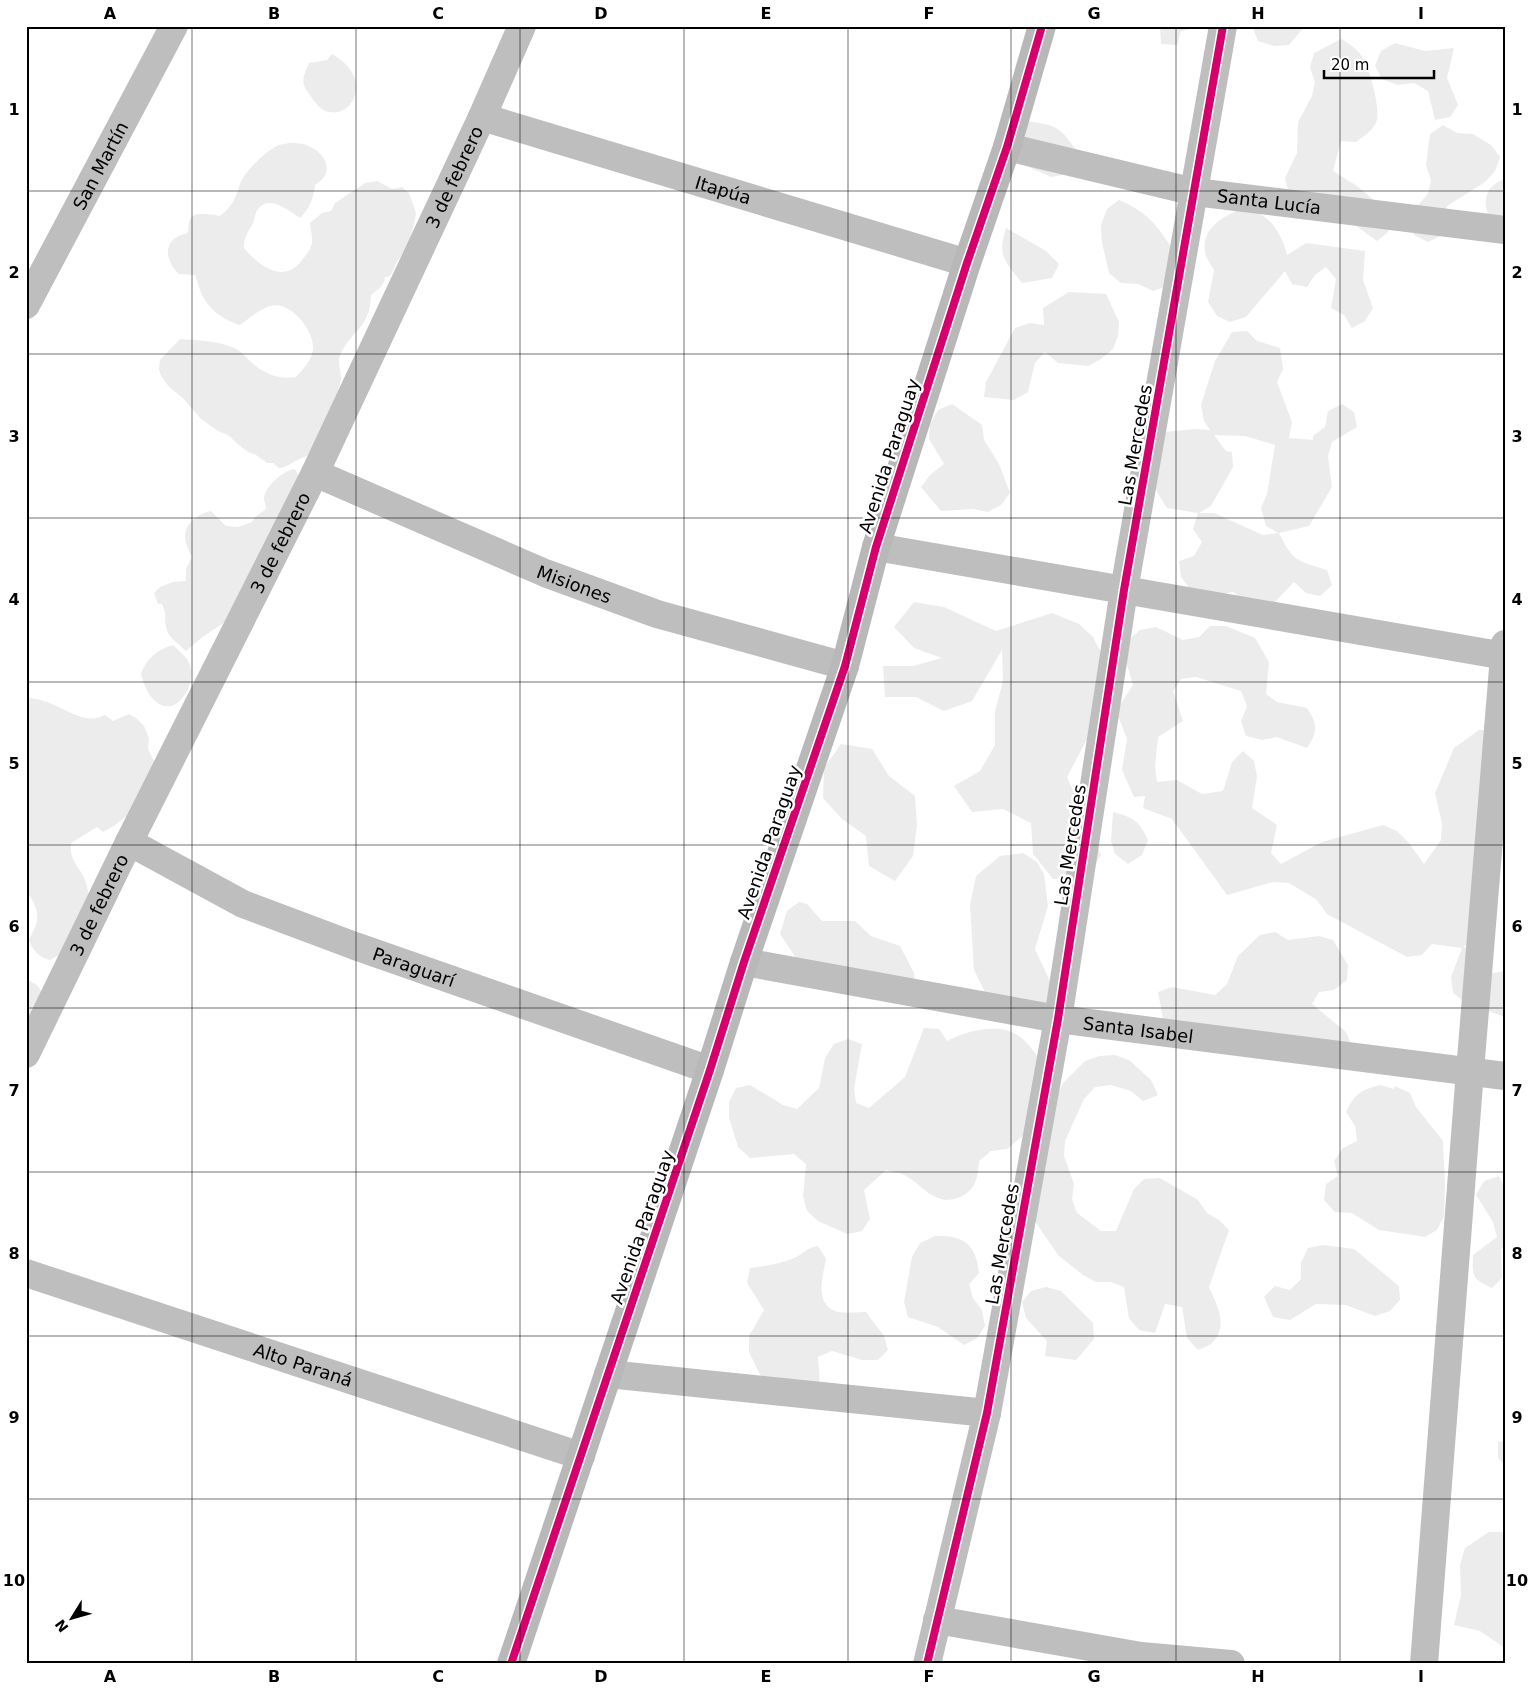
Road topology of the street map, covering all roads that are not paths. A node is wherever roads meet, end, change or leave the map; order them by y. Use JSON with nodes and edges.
{"nodes":[{"id":1,"x":174,"y":26,"type":"edge"},
{"id":2,"x":522,"y":26,"type":"edge"},
{"id":3,"x":1042,"y":26,"type":"edge"},
{"id":4,"x":1223,"y":26,"type":"edge"},
{"id":5,"x":482,"y":117,"type":"junction"},
{"id":6,"x":1007,"y":147,"type":"junction"},
{"id":7,"x":1195,"y":192,"type":"junction"},
{"id":8,"x":1505,"y":230,"type":"edge"},
{"id":9,"x":966,"y":263,"type":"junction"},
{"id":10,"x":26,"y":305,"type":"edge"},
{"id":11,"x":315,"y":473,"type":"junction"},
{"id":12,"x":876,"y":547,"type":"junction"},
{"id":13,"x":1124,"y":590,"type":"junction"},
{"id":14,"x":1504,"y":652,"type":"edge"},
{"id":15,"x":845,"y":666,"type":"junction"},
{"id":16,"x":130,"y":842,"type":"junction"},
{"id":17,"x":744,"y":962,"type":"junction"},
{"id":18,"x":1058,"y":1019,"type":"junction"},
{"id":19,"x":26,"y":1054,"type":"edge"},
{"id":20,"x":710,"y":1070,"type":"junction"},
{"id":21,"x":1470,"y":1071,"type":"junction"},
{"id":22,"x":1505,"y":1076,"type":"edge"},
{"id":23,"x":26,"y":1273,"type":"edge"},
{"id":24,"x":608,"y":1374,"type":"junction"},
{"id":25,"x":987,"y":1413,"type":"junction"},
{"id":26,"x":581,"y":1456,"type":"junction"},
{"id":27,"x":938,"y":1620,"type":"junction"},
{"id":28,"x":511,"y":1664,"type":"edge"},
{"id":29,"x":927,"y":1664,"type":"edge"},
{"id":30,"x":1231,"y":1664,"type":"edge"},
{"id":31,"x":1424,"y":1664,"type":"edge"}],
"edges":[{"from":1,"to":10,"type":"street","name":"San Martín"},
{"from":2,"to":5,"type":"street","name":"3 de febrero"},
{"from":3,"to":6,"type":"street","name":"Avenida Paraguay"},
{"from":4,"to":7,"type":"street","name":"Las Mercedes"},
{"from":5,"to":9,"type":"street","name":"Itapúa"},
{"from":5,"to":11,"type":"street","name":"3 de febrero"},
{"from":6,"to":7,"type":"street","name":"Santa Lucía"},
{"from":6,"to":9,"type":"street","name":"Avenida Paraguay"},
{"from":7,"to":8,"type":"street","name":"Santa Lucía"},
{"from":7,"to":13,"type":"street","name":"Las Mercedes"},
{"from":9,"to":12,"type":"street","name":"Avenida Paraguay"},
{"from":11,"to":15,"type":"street","name":"Misiones"},
{"from":11,"to":16,"type":"street","name":"3 de febrero"},
{"from":12,"to":13,"type":"street"},
{"from":12,"to":15,"type":"street","name":"Avenida Paraguay"},
{"from":13,"to":14,"type":"street"},
{"from":13,"to":18,"type":"street","name":"Las Mercedes"},
{"from":14,"to":21,"type":"street"},
{"from":15,"to":17,"type":"street","name":"Avenida Paraguay"},
{"from":16,"to":19,"type":"street","name":"3 de febrero"},
{"from":16,"to":20,"type":"street","name":"Paraguarí"},
{"from":17,"to":18,"type":"street","name":"Santa Isabel"},
{"from":17,"to":20,"type":"street","name":"Avenida Paraguay"},
{"from":18,"to":21,"type":"street","name":"Santa Isabel"},
{"from":18,"to":25,"type":"street","name":"Las Mercedes"},
{"from":20,"to":24,"type":"street","name":"Avenida Paraguay"},
{"from":21,"to":22,"type":"street","name":"Santa Isabel"},
{"from":21,"to":31,"type":"street"},
{"from":23,"to":26,"type":"street","name":"Alto Paraná"},
{"from":24,"to":25,"type":"street"},
{"from":24,"to":26,"type":"street","name":"Avenida Paraguay"},
{"from":25,"to":27,"type":"street","name":"Las Mercedes"},
{"from":26,"to":28,"type":"street","name":"Avenida Paraguay"},
{"from":27,"to":29,"type":"street","name":"Las Mercedes"},
{"from":27,"to":30,"type":"street"}]}
